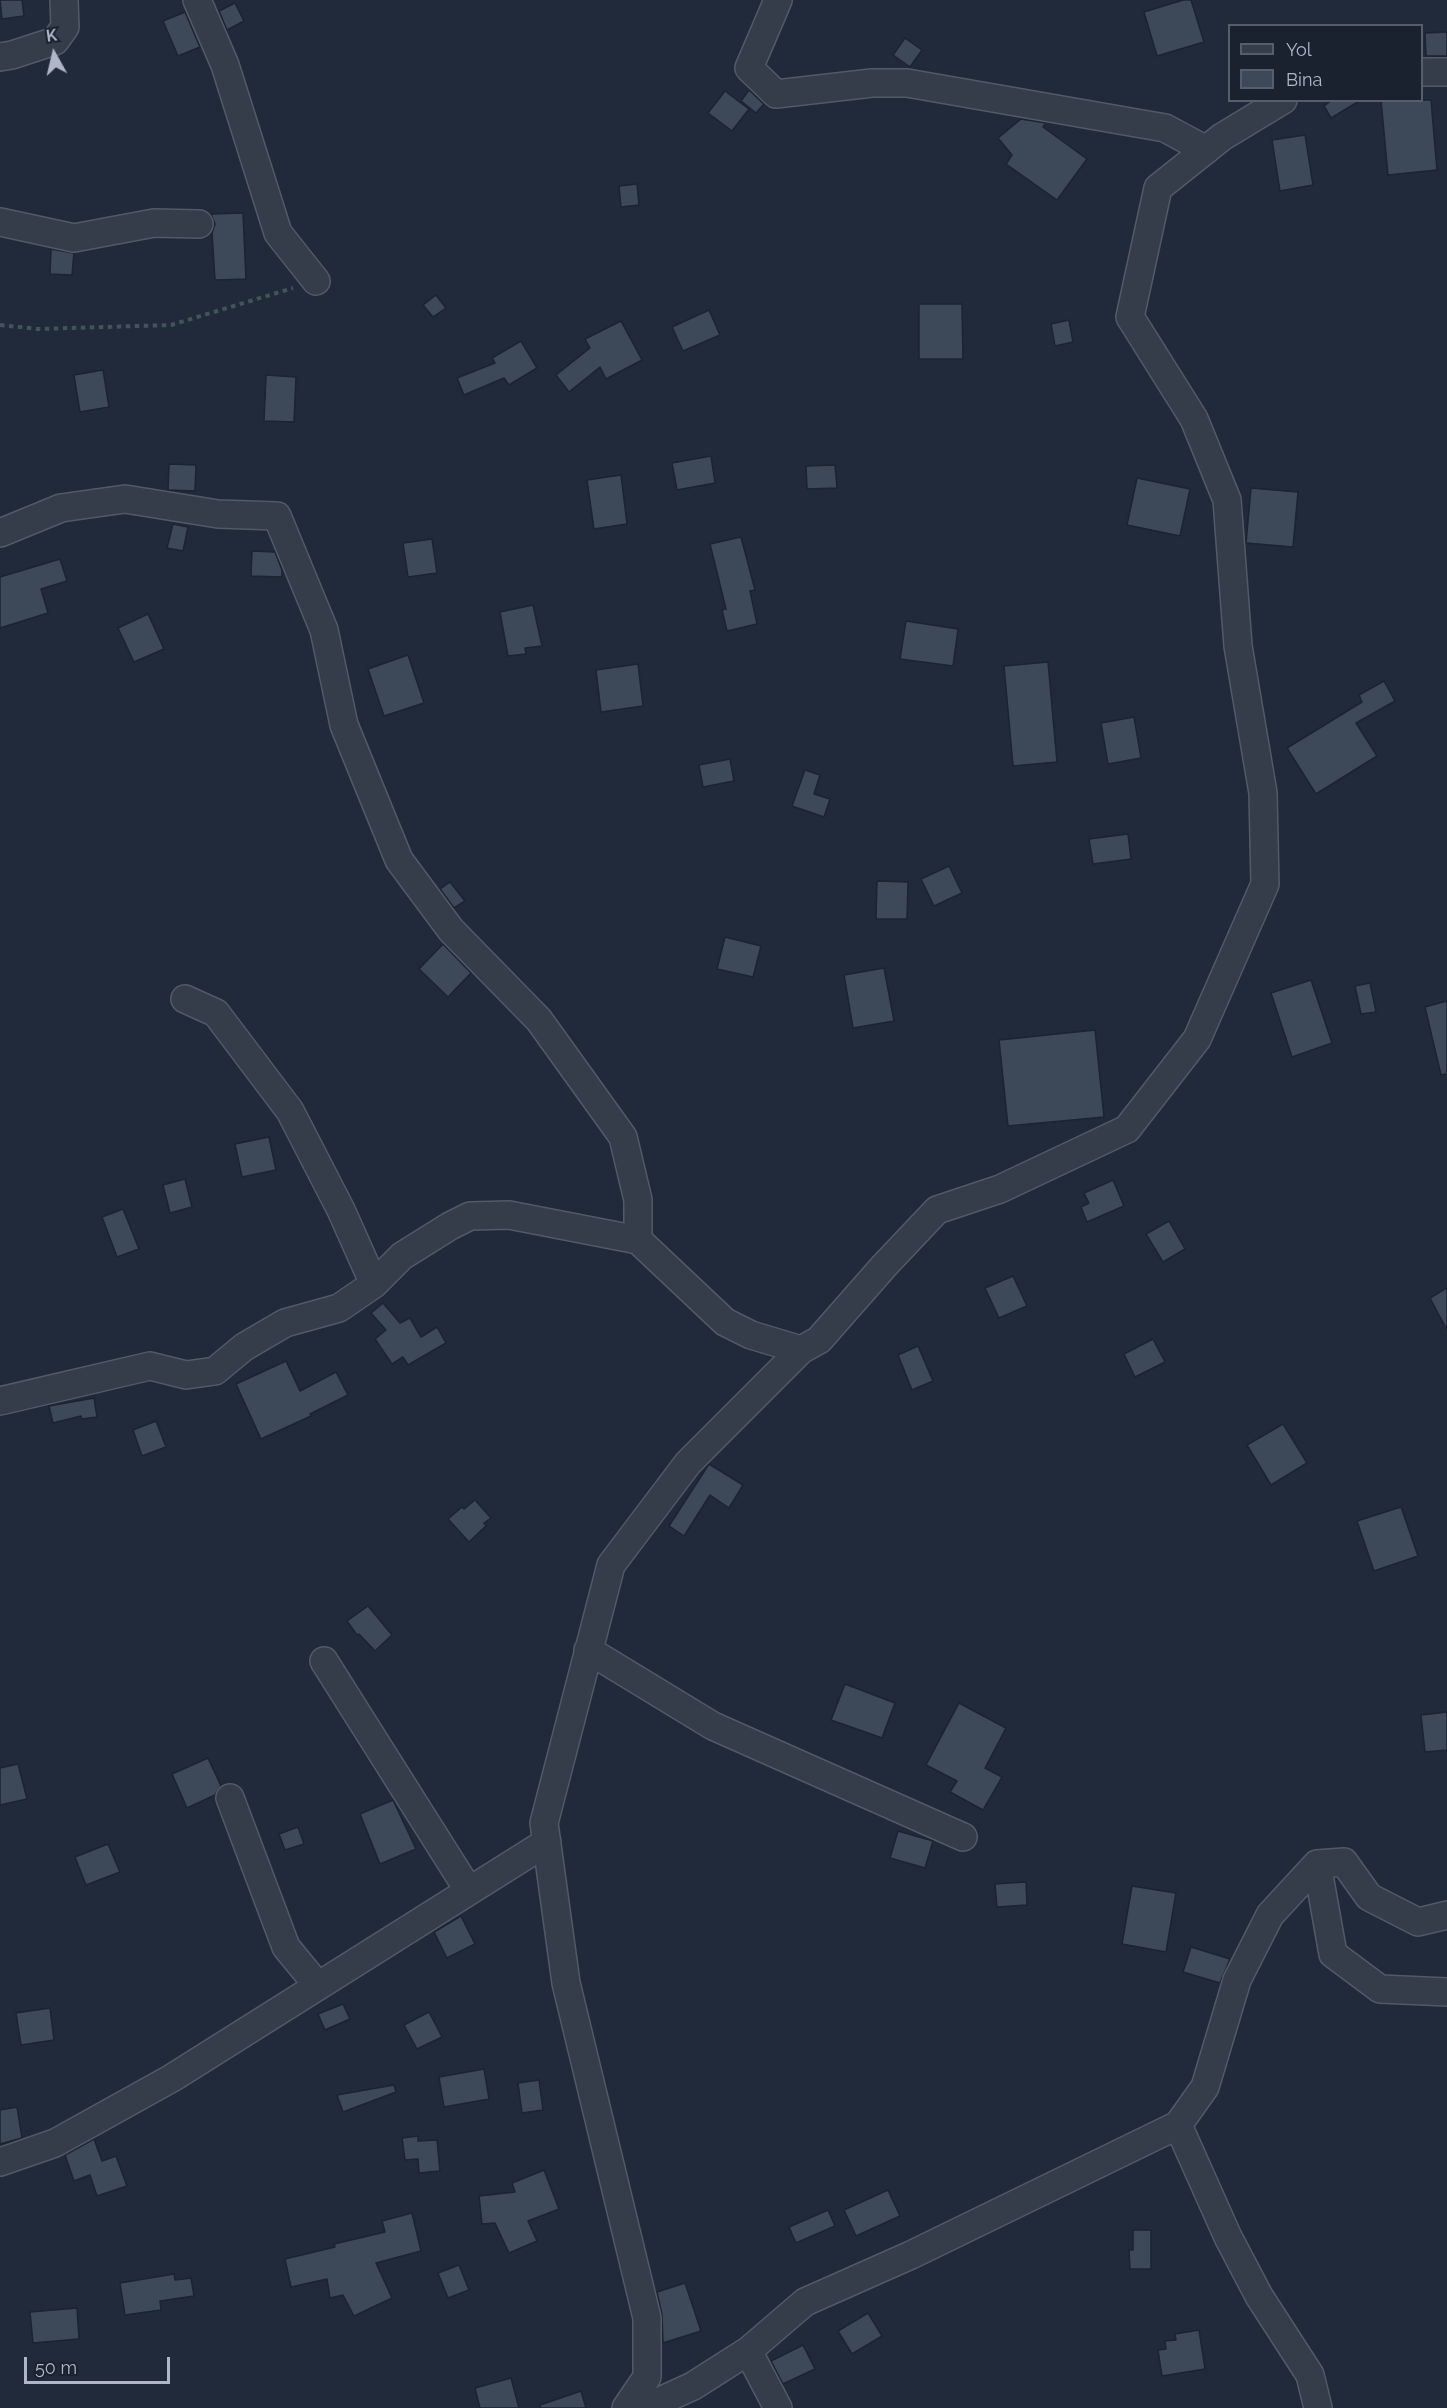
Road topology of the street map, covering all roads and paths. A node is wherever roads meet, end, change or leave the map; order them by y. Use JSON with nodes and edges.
{"nodes":[{"id":1,"x":64,"y":0,"type":"edge"},
{"id":2,"x":198,"y":0,"type":"edge"},
{"id":3,"x":778,"y":0,"type":"edge"},
{"id":4,"x":0,"y":57,"type":"edge"},
{"id":5,"x":1423,"y":72,"type":"edge"},
{"id":6,"x":1447,"y":72,"type":"edge"},
{"id":7,"x":1280,"y":102,"type":"edge"},
{"id":8,"x":1206,"y":150,"type":"junction"},
{"id":9,"x":0,"y":222,"type":"edge"},
{"id":10,"x":199,"y":224,"type":"dead end"},
{"id":11,"x":316,"y":281,"type":"joint"},
{"id":12,"x":0,"y":325,"type":"edge"},
{"id":13,"x":0,"y":533,"type":"edge"},
{"id":14,"x":185,"y":999,"type":"dead end"},
{"id":15,"x":638,"y":1240,"type":"junction"},
{"id":16,"x":374,"y":1284,"type":"junction"},
{"id":17,"x":801,"y":1350,"type":"junction"},
{"id":18,"x":0,"y":1401,"type":"edge"},
{"id":19,"x":588,"y":1650,"type":"junction"},
{"id":20,"x":324,"y":1661,"type":"dead end"},
{"id":21,"x":230,"y":1798,"type":"dead end"},
{"id":22,"x":963,"y":1837,"type":"dead end"},
{"id":23,"x":547,"y":1842,"type":"junction"},
{"id":24,"x":1317,"y":1864,"type":"junction"},
{"id":25,"x":469,"y":1891,"type":"junction"},
{"id":26,"x":1447,"y":1915,"type":"edge"},
{"id":27,"x":318,"y":1986,"type":"junction"},
{"id":28,"x":1447,"y":1992,"type":"edge"},
{"id":29,"x":1178,"y":2125,"type":"junction"},
{"id":30,"x":0,"y":2162,"type":"edge"},
{"id":31,"x":748,"y":2351,"type":"junction"},
{"id":32,"x":626,"y":2408,"type":"edge"},
{"id":33,"x":645,"y":2408,"type":"edge"},
{"id":34,"x":778,"y":2408,"type":"edge"},
{"id":35,"x":1318,"y":2408,"type":"edge"}],
"edges":[{"from":1,"to":4,"type":"street"},
{"from":2,"to":11,"type":"street"},
{"from":3,"to":8,"type":"street"},
{"from":5,"to":6,"type":"street"},
{"from":7,"to":8,"type":"street"},
{"from":8,"to":17,"type":"street"},
{"from":9,"to":10,"type":"street"},
{"from":11,"to":12,"type":"path"},
{"from":13,"to":15,"type":"street"},
{"from":14,"to":16,"type":"street"},
{"from":15,"to":16,"type":"street"},
{"from":15,"to":17,"type":"street"},
{"from":16,"to":18,"type":"street"},
{"from":17,"to":19,"type":"street"},
{"from":19,"to":22,"type":"street"},
{"from":19,"to":23,"type":"street"},
{"from":20,"to":25,"type":"street"},
{"from":21,"to":27,"type":"street"},
{"from":23,"to":25,"type":"street"},
{"from":23,"to":32,"type":"street"},
{"from":24,"to":26,"type":"street"},
{"from":24,"to":28,"type":"street"},
{"from":24,"to":29,"type":"street"},
{"from":25,"to":27,"type":"street"},
{"from":27,"to":30,"type":"street"},
{"from":29,"to":31,"type":"street"},
{"from":29,"to":35,"type":"street"},
{"from":31,"to":33,"type":"street"},
{"from":31,"to":34,"type":"street"}]}
